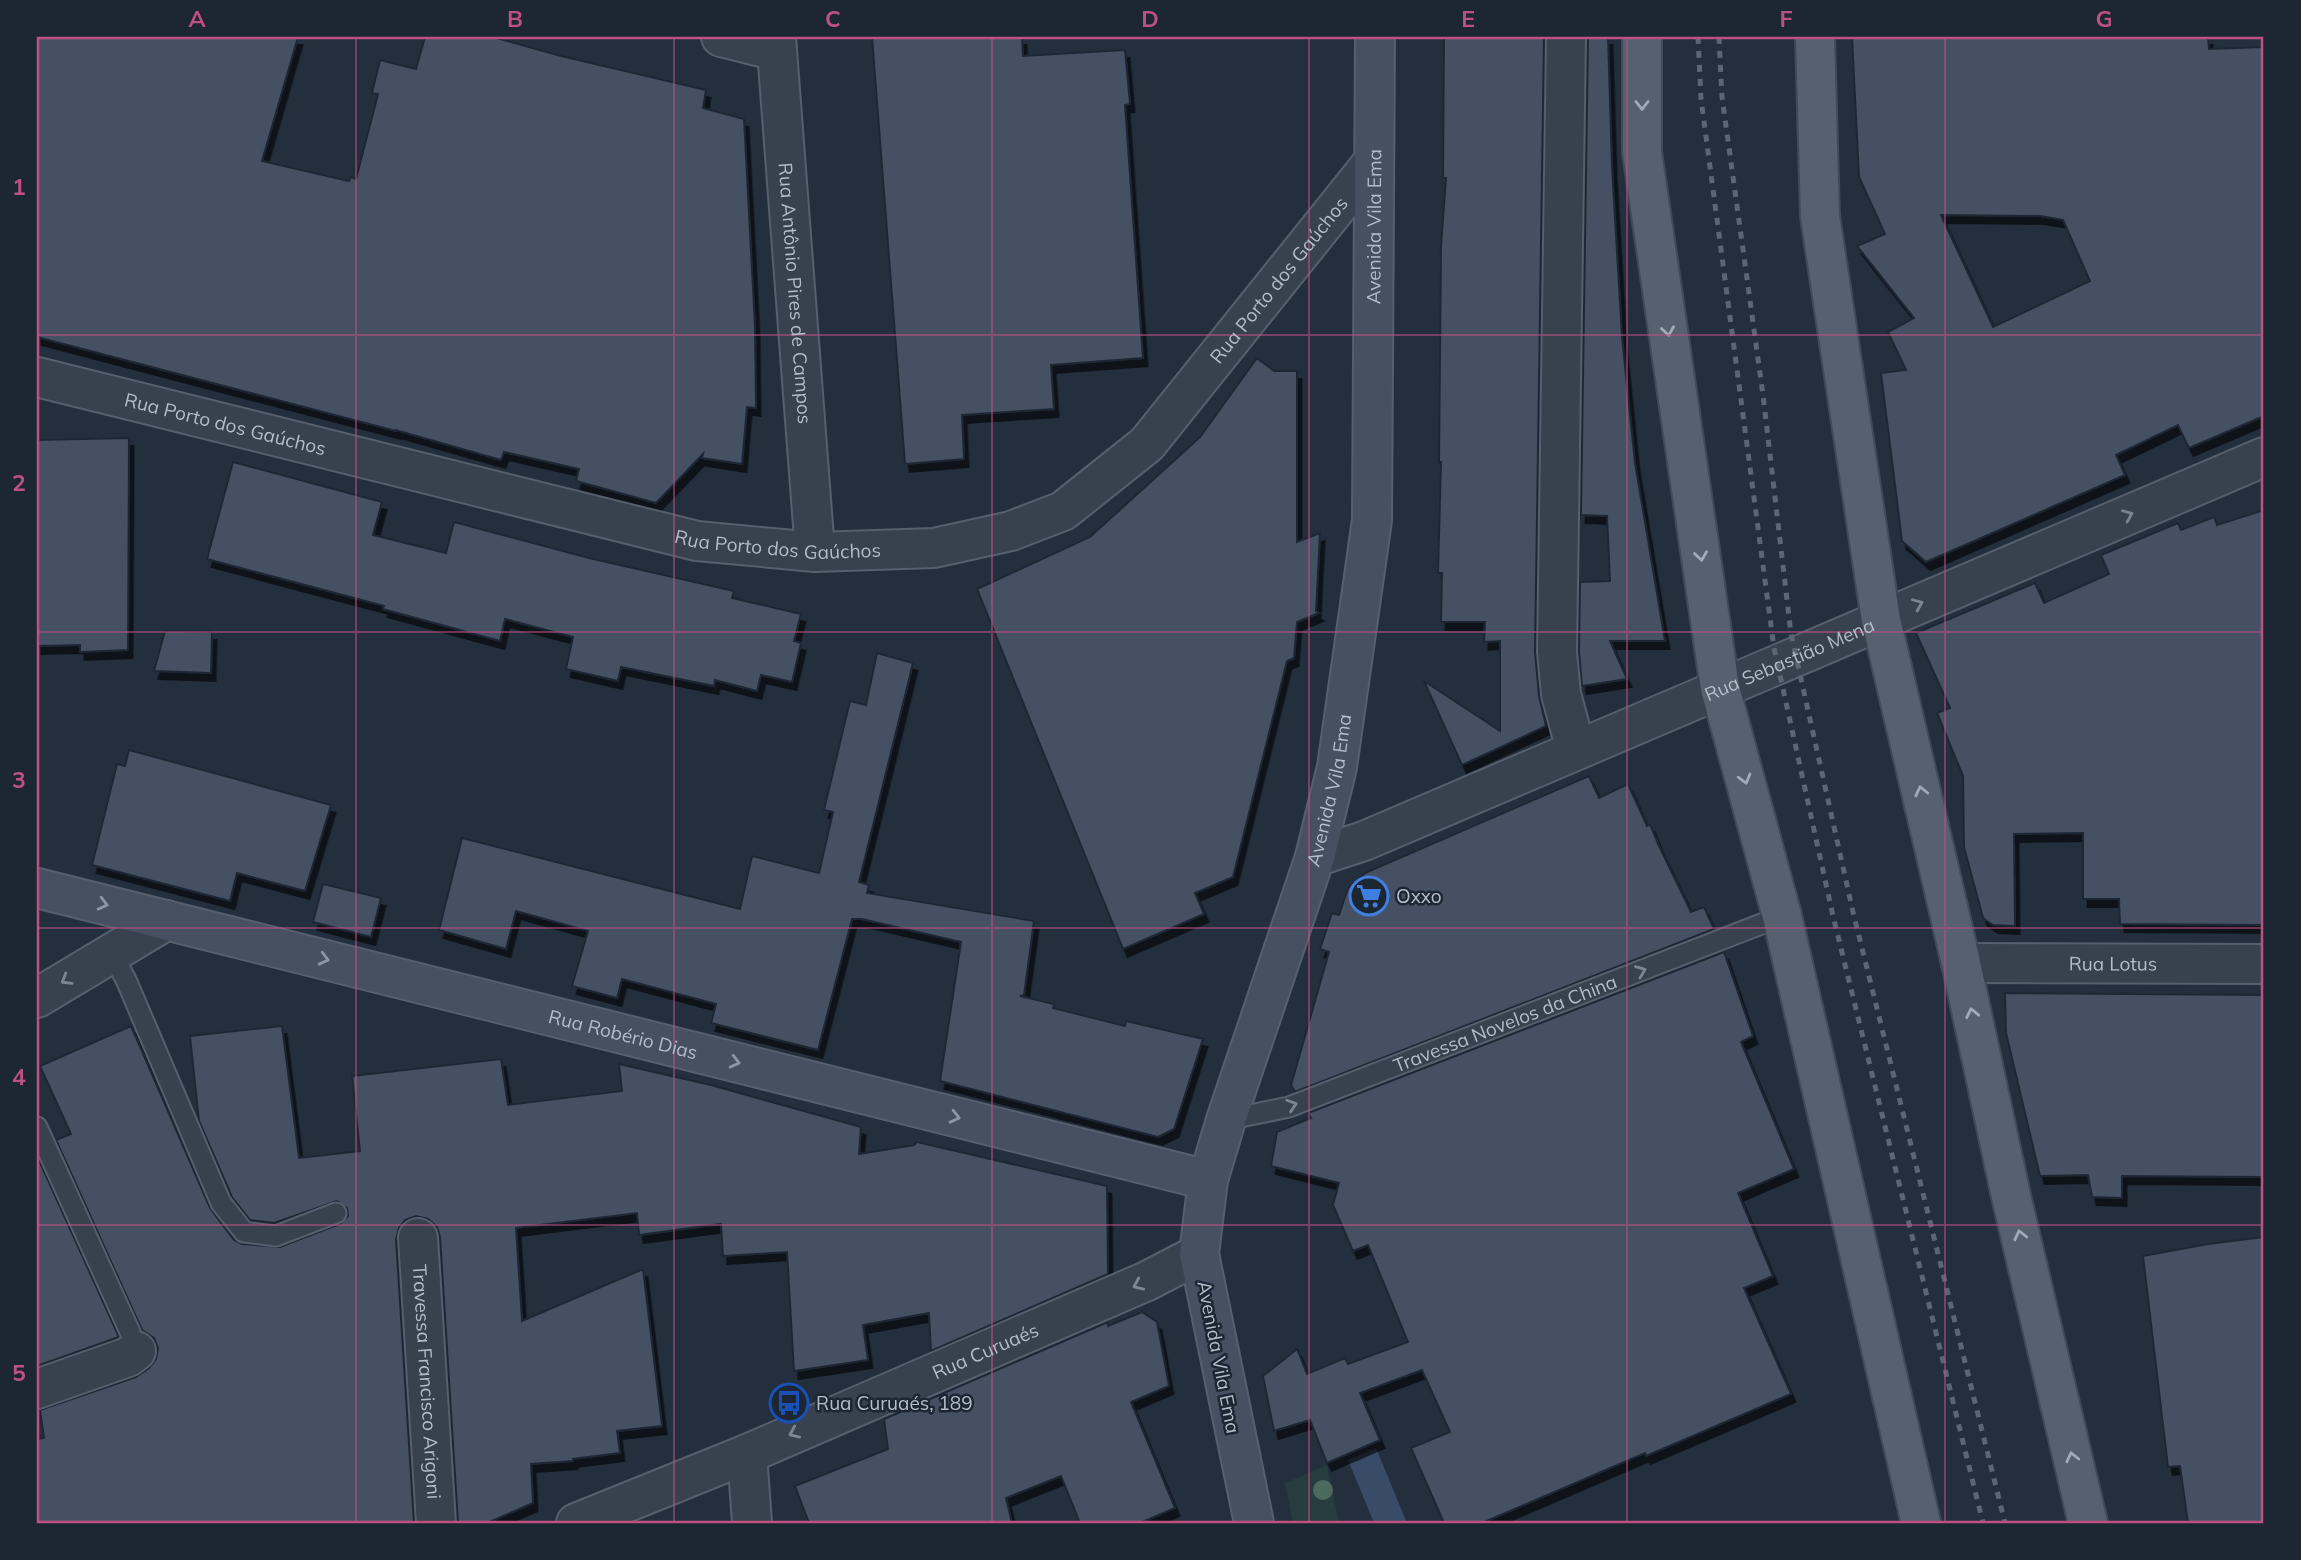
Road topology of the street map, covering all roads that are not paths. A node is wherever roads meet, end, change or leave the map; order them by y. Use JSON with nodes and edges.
{"nodes":[{"id":1,"x":721,"y":37,"type":"edge"},
{"id":2,"x":1375,"y":37,"type":"edge"},
{"id":3,"x":1566,"y":37,"type":"edge"},
{"id":4,"x":1642,"y":37,"type":"edge"},
{"id":5,"x":1815,"y":37,"type":"edge"},
{"id":6,"x":777,"y":44,"type":"edge"},
{"id":7,"x":1374,"y":161,"type":"junction"},
{"id":8,"x":37,"y":377,"type":"edge"},
{"id":9,"x":2264,"y":457,"type":"edge"},
{"id":10,"x":815,"y":552,"type":"junction"},
{"id":11,"x":1881,"y":620,"type":"junction"},
{"id":12,"x":1720,"y":688,"type":"junction"},
{"id":13,"x":1576,"y":750,"type":"junction"},
{"id":14,"x":1315,"y":857,"type":"junction"},
{"id":15,"x":37,"y":888,"type":"edge"},
{"id":16,"x":1782,"y":916,"type":"junction"},
{"id":17,"x":167,"y":920,"type":"junction"},
{"id":18,"x":112,"y":953,"type":"junction"},
{"id":19,"x":1961,"y":962,"type":"junction"},
{"id":20,"x":2264,"y":964,"type":"edge"},
{"id":21,"x":37,"y":998,"type":"edge"},
{"id":22,"x":1226,"y":1121,"type":"junction"},
{"id":23,"x":37,"y":1127,"type":"edge"},
{"id":24,"x":1208,"y":1180,"type":"junction"},
{"id":25,"x":336,"y":1213,"type":"dead end"},
{"id":26,"x":418,"y":1238,"type":"dead end"},
{"id":27,"x":1199,"y":1254,"type":"junction"},
{"id":28,"x":136,"y":1351,"type":"joint"},
{"id":29,"x":37,"y":1389,"type":"edge"},
{"id":30,"x":747,"y":1454,"type":"junction"},
{"id":31,"x":436,"y":1523,"type":"edge"},
{"id":32,"x":576,"y":1523,"type":"edge"},
{"id":33,"x":752,"y":1523,"type":"edge"},
{"id":34,"x":1254,"y":1523,"type":"edge"},
{"id":35,"x":1921,"y":1523,"type":"edge"},
{"id":36,"x":2088,"y":1523,"type":"edge"}],
"edges":[{"from":1,"to":6,"type":"street"},
{"from":2,"to":7,"type":"main road","name":"Avenida Vila Ema"},
{"from":3,"to":13,"type":"street"},
{"from":4,"to":12,"type":"main road","one_way":true},
{"from":5,"to":11,"type":"main road"},
{"from":6,"to":10,"type":"street","name":"Rua Antônio Pires de Campos"},
{"from":7,"to":10,"type":"street","name":"Rua Porto dos Gaúchos"},
{"from":7,"to":14,"type":"main road","name":"Avenida Vila Ema"},
{"from":8,"to":10,"type":"street","name":"Rua Porto dos Gaúchos"},
{"from":11,"to":9,"type":"street","name":"Rua Sebastião Mena","one_way":true},
{"from":11,"to":12,"type":"street","name":"Rua Sebastião Mena"},
{"from":19,"to":11,"type":"main road","one_way":true},
{"from":12,"to":13,"type":"street","name":"Rua Sebastião Mena"},
{"from":12,"to":16,"type":"main road","one_way":true},
{"from":13,"to":14,"type":"street","name":"Rua Sebastião Mena"},
{"from":14,"to":22,"type":"main road","name":"Avenida Vila Ema"},
{"from":15,"to":17,"type":"main road","name":"Rua Robério Dias","one_way":true},
{"from":22,"to":16,"type":"lane","name":"Travessa Novelos da China","one_way":true},
{"from":16,"to":35,"type":"main road"},
{"from":17,"to":18,"type":"street"},
{"from":17,"to":24,"type":"main road","name":"Rua Robério Dias","one_way":true},
{"from":18,"to":21,"type":"street","one_way":true},
{"from":18,"to":25,"type":"lane"},
{"from":19,"to":20,"type":"street","name":"Rua Lotus"},
{"from":36,"to":19,"type":"main road","one_way":true},
{"from":22,"to":24,"type":"main road","name":"Avenida Vila Ema"},
{"from":23,"to":28,"type":"lane"},
{"from":24,"to":27,"type":"main road","name":"Avenida Vila Ema"},
{"from":26,"to":31,"type":"street","name":"Travessa Francisco Arigoni"},
{"from":27,"to":30,"type":"street","name":"Rua Curuaés","one_way":true},
{"from":27,"to":34,"type":"main road","name":"Avenida Vila Ema"},
{"from":28,"to":29,"type":"street"},
{"from":30,"to":32,"type":"street","name":"Rua Curuaés"},
{"from":30,"to":33,"type":"street"}]}
